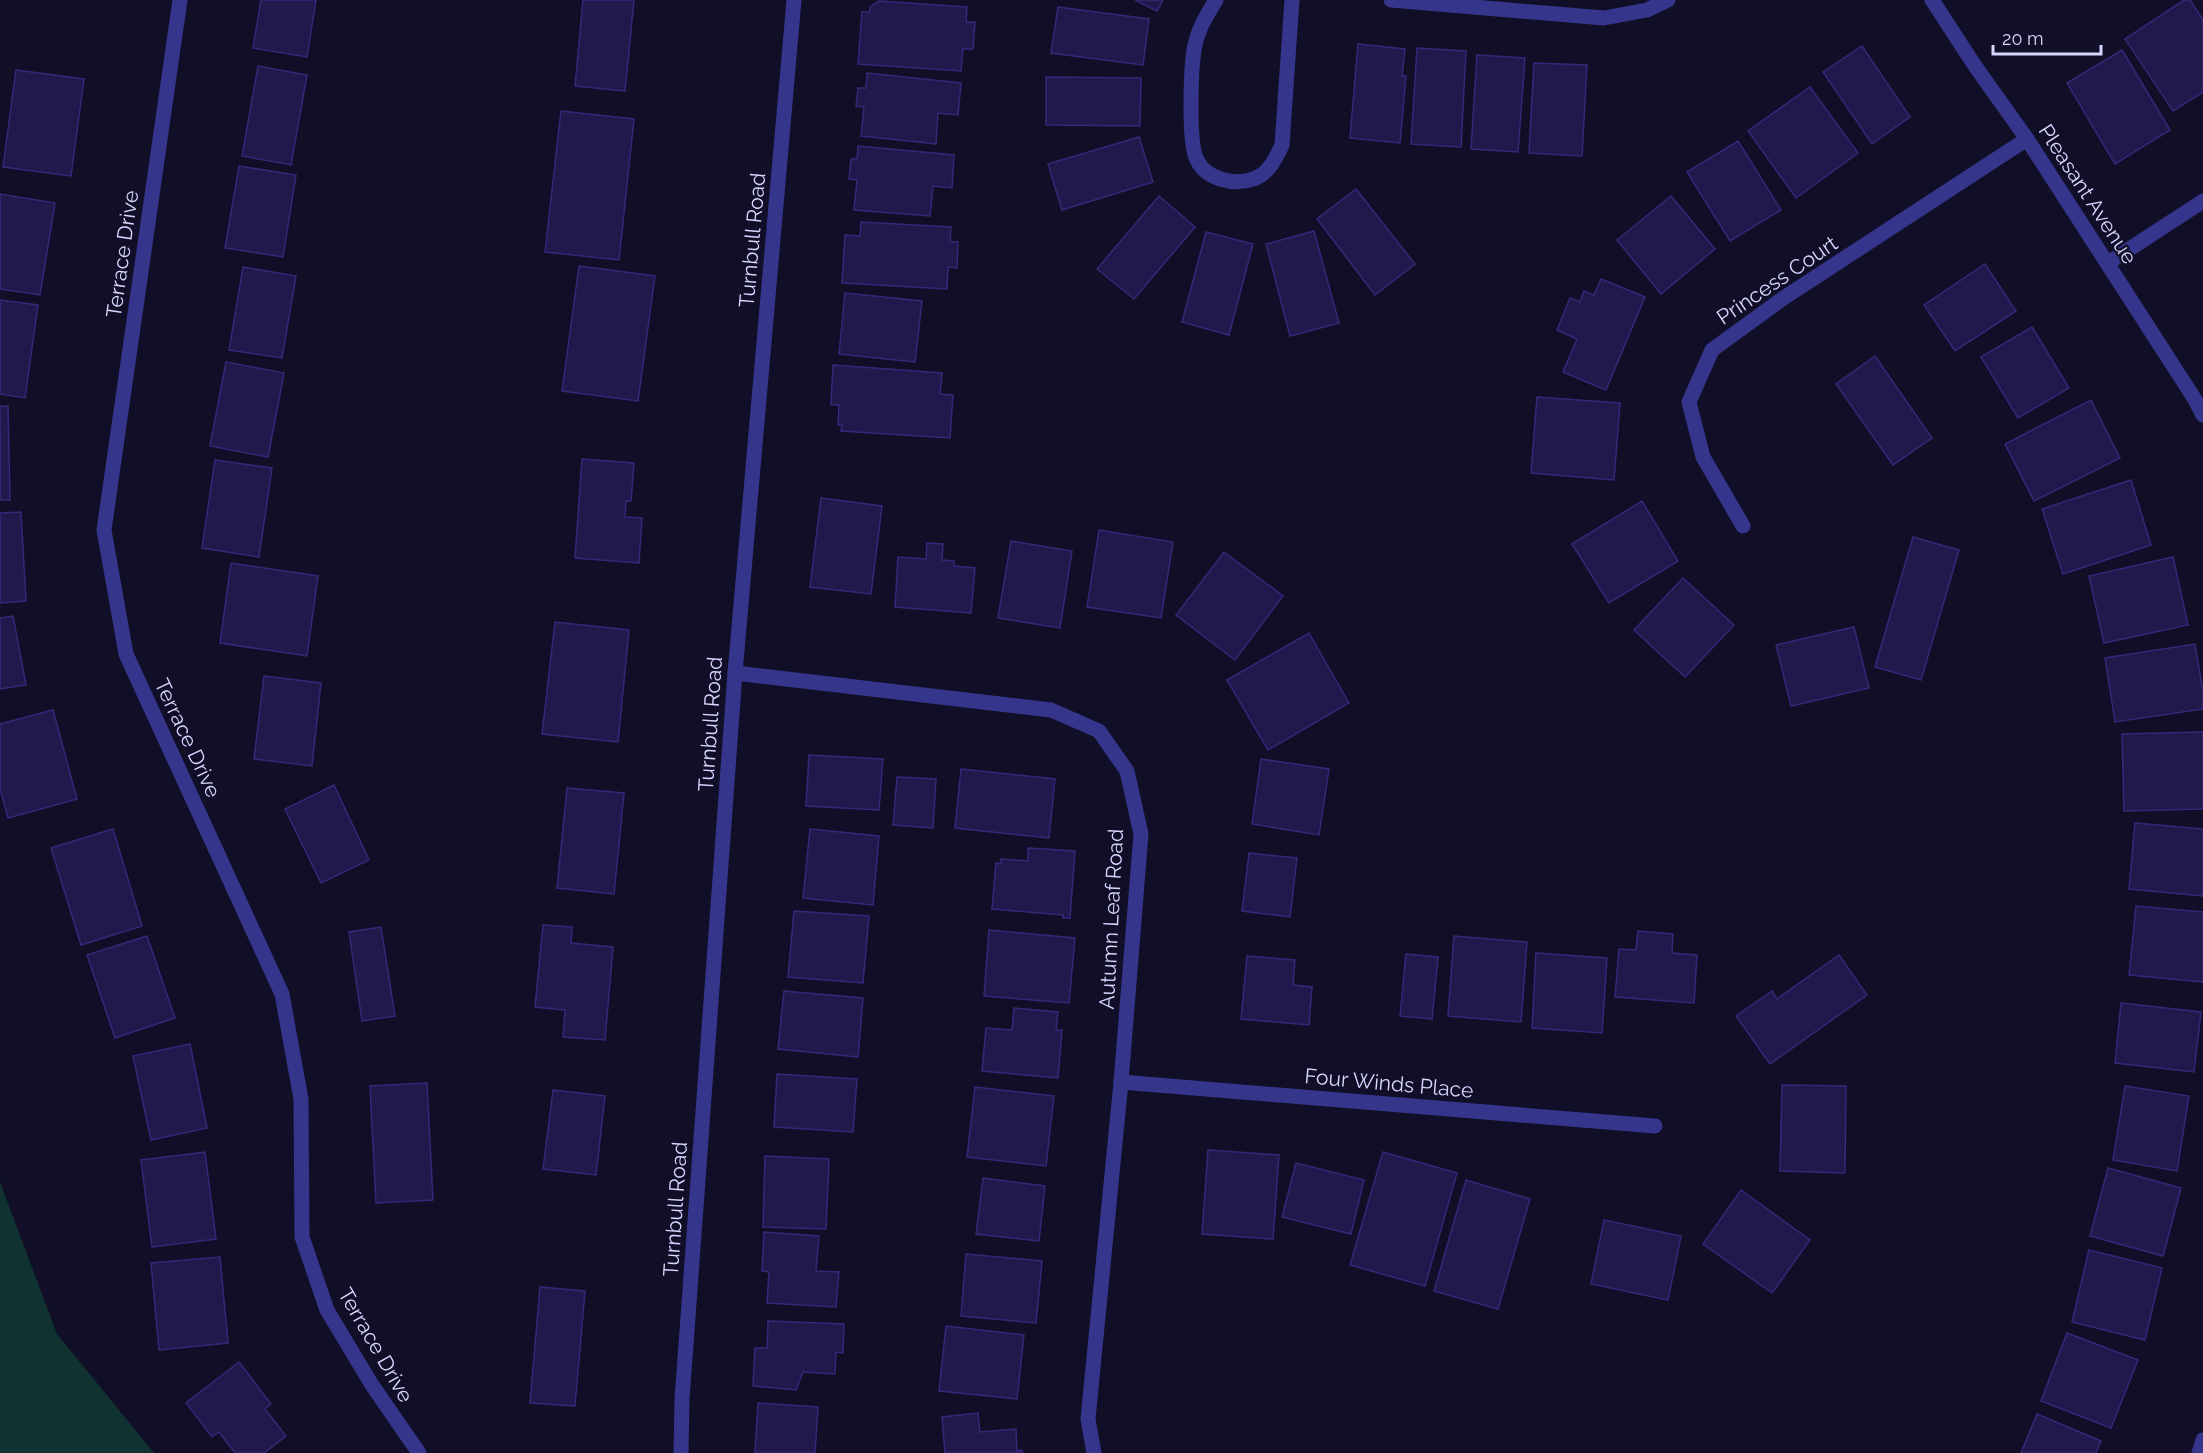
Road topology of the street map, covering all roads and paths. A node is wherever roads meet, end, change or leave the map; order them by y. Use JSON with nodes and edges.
{"nodes":[{"id":1,"x":180,"y":0,"type":"edge"},
{"id":2,"x":794,"y":0,"type":"edge"},
{"id":3,"x":1216,"y":0,"type":"edge"},
{"id":4,"x":1292,"y":0,"type":"edge"},
{"id":5,"x":1391,"y":0,"type":"edge"},
{"id":6,"x":1668,"y":0,"type":"edge"},
{"id":7,"x":1932,"y":0,"type":"edge"},
{"id":8,"x":2027,"y":139,"type":"junction"},
{"id":9,"x":2203,"y":201,"type":"edge"},
{"id":10,"x":2108,"y":264,"type":"junction"},
{"id":11,"x":2203,"y":415,"type":"edge"},
{"id":12,"x":1743,"y":526,"type":"dead end"},
{"id":13,"x":735,"y":673,"type":"junction"},
{"id":14,"x":1120,"y":1082,"type":"junction"},
{"id":15,"x":1655,"y":1126,"type":"dead end"},
{"id":16,"x":2203,"y":1440,"type":"edge"},
{"id":17,"x":419,"y":1453,"type":"edge"},
{"id":18,"x":681,"y":1453,"type":"edge"},
{"id":19,"x":1094,"y":1453,"type":"edge"},
{"id":20,"x":2199,"y":1453,"type":"edge"}],
"edges":[{"from":1,"to":17,"type":"street","name":"Terrace Drive"},
{"from":2,"to":13,"type":"street","name":"Turnbull Road"},
{"from":3,"to":4,"type":"street"},
{"from":5,"to":6,"type":"street"},
{"from":7,"to":8,"type":"street","name":"Pleasant Avenue"},
{"from":8,"to":10,"type":"street","name":"Pleasant Avenue"},
{"from":8,"to":12,"type":"street","name":"Princess Court"},
{"from":9,"to":10,"type":"street"},
{"from":10,"to":11,"type":"street","name":"Pleasant Avenue"},
{"from":13,"to":14,"type":"street","name":"Autumn Leaf Road"},
{"from":13,"to":18,"type":"street","name":"Turnbull Road"},
{"from":14,"to":15,"type":"street","name":"Four Winds Place"},
{"from":14,"to":19,"type":"street","name":"Autumn Leaf Road"},
{"from":16,"to":20,"type":"street"}]}
